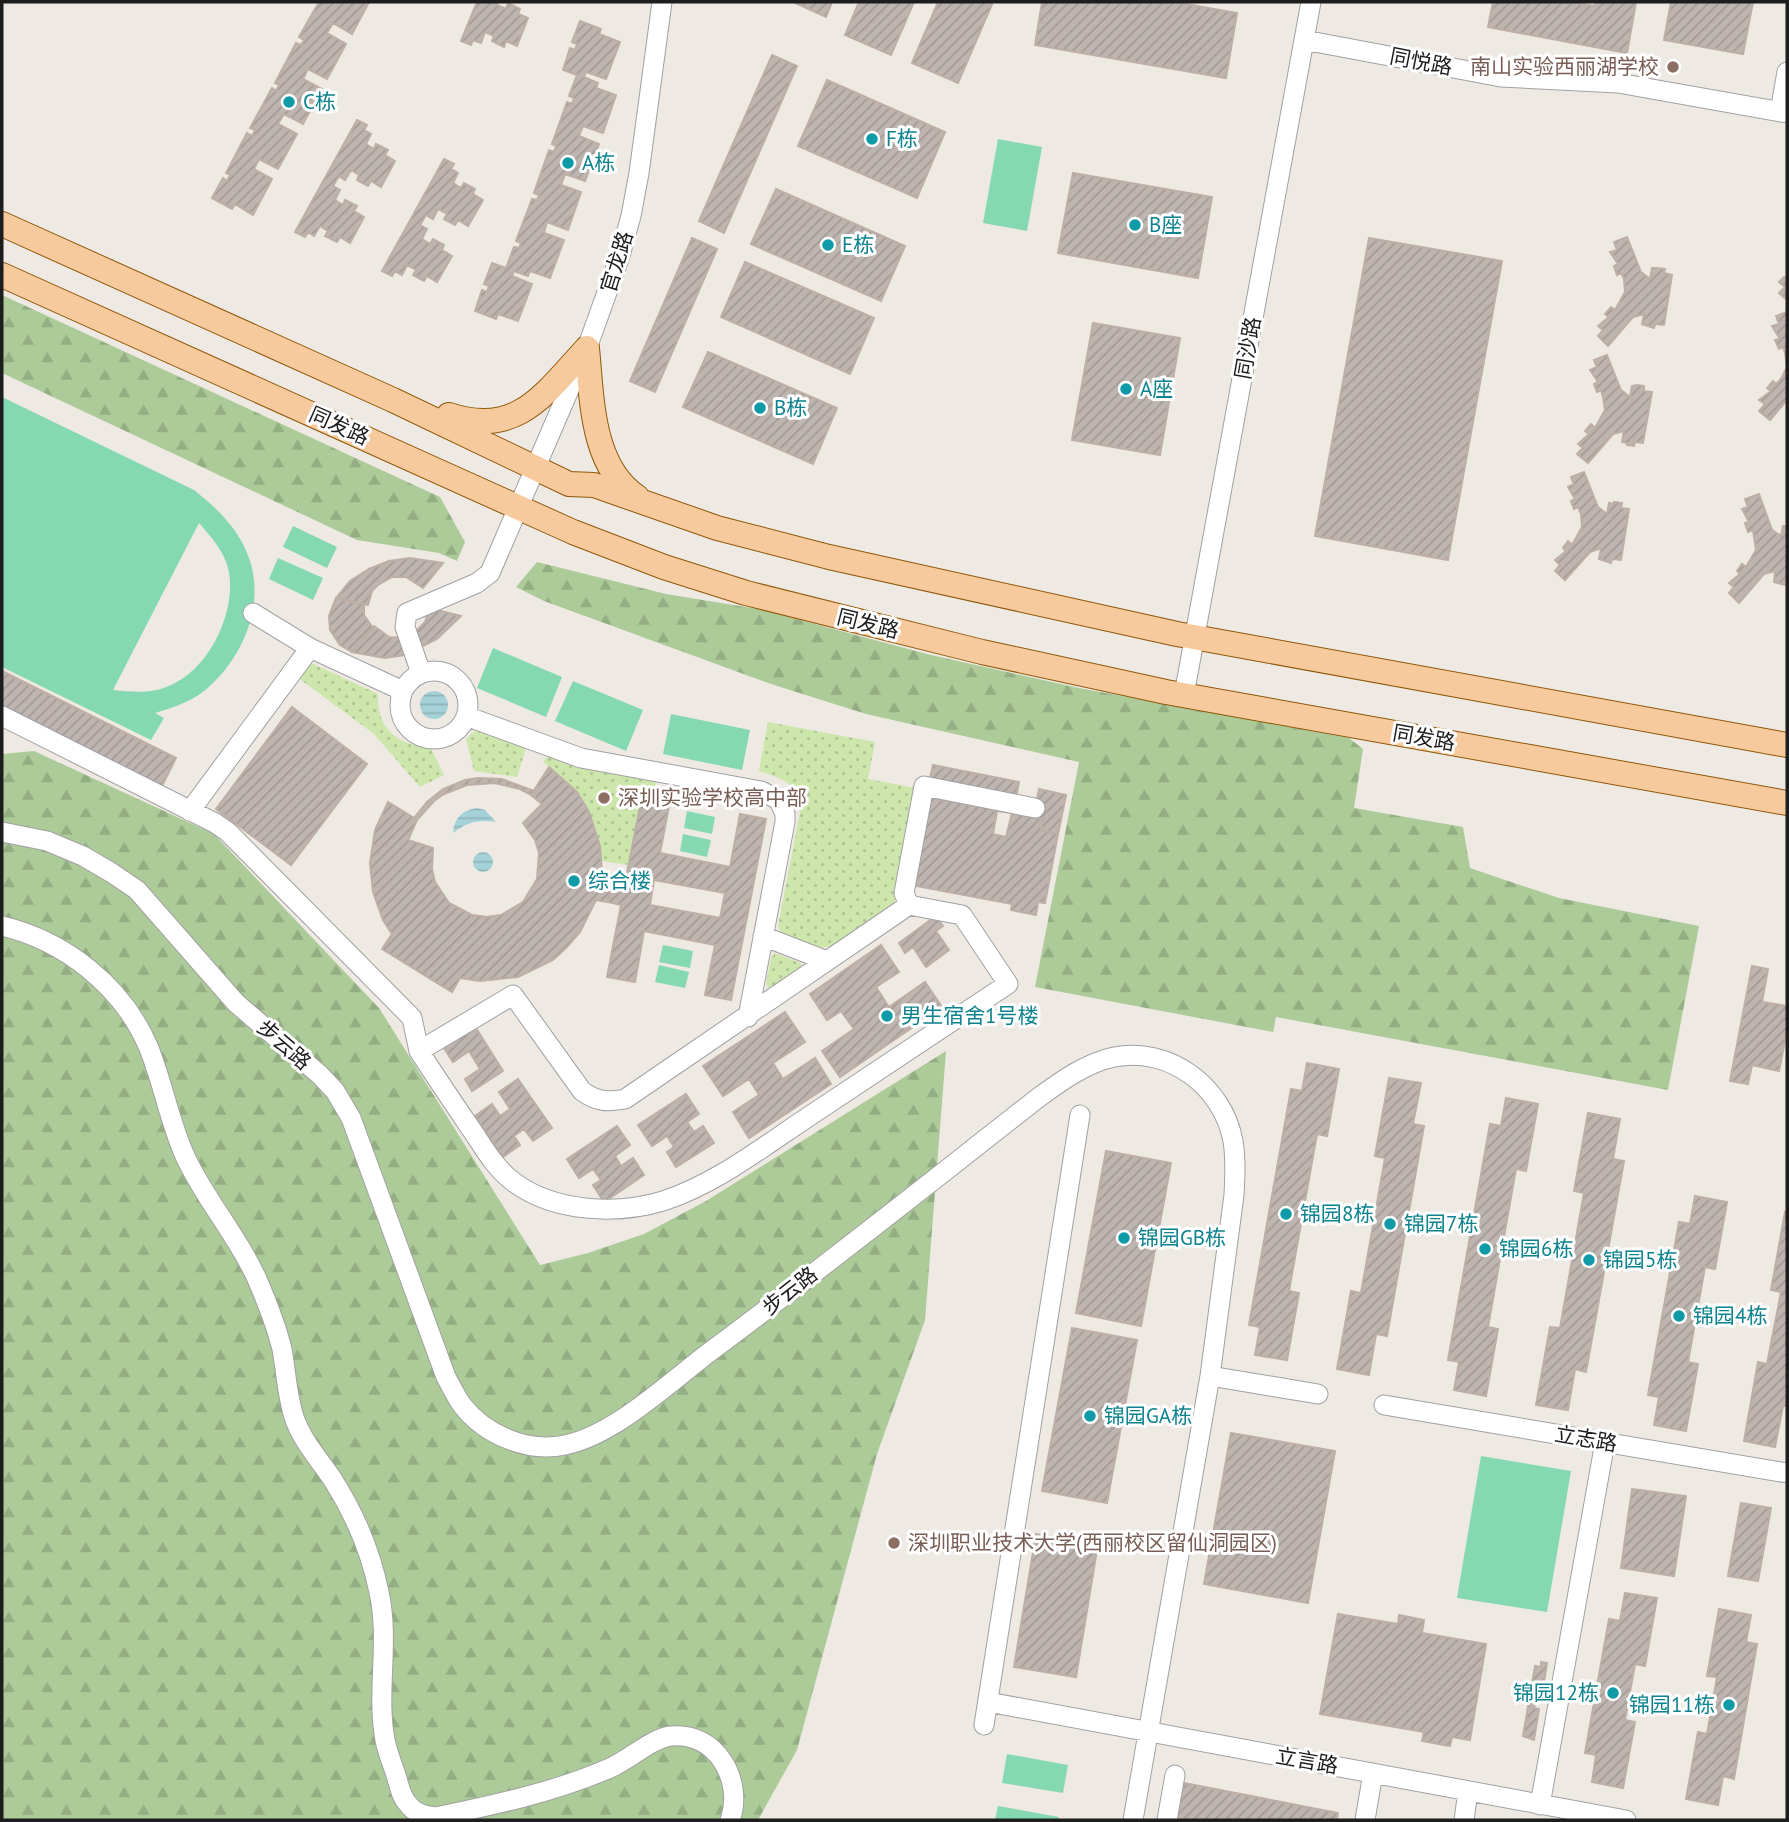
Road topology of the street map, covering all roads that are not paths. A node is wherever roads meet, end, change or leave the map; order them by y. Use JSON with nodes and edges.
{"nodes":[{"id":1,"x":1311,"y":2,"type":"edge"},
{"id":2,"x":660,"y":3,"type":"edge"},
{"id":3,"x":1304,"y":40,"type":"junction"},
{"id":4,"x":1787,"y":72,"type":"edge"},
{"id":5,"x":1784,"y":112,"type":"edge"},
{"id":6,"x":2,"y":224,"type":"edge"},
{"id":7,"x":2,"y":275,"type":"edge"},
{"id":8,"x":587,"y":348,"type":"junction"},
{"id":9,"x":393,"y":400,"type":"junction"},
{"id":10,"x":536,"y":468,"type":"junction"},
{"id":11,"x":646,"y":503,"type":"junction"},
{"id":12,"x":519,"y":507,"type":"junction"},
{"id":13,"x":253,"y":612,"type":"dead end"},
{"id":14,"x":1195,"y":638,"type":"junction"},
{"id":15,"x":310,"y":648,"type":"junction"},
{"id":16,"x":421,"y":673,"type":"junction"},
{"id":17,"x":402,"y":691,"type":"junction"},
{"id":18,"x":1184,"y":695,"type":"junction"},
{"id":19,"x":2,"y":716,"type":"edge"},
{"id":20,"x":466,"y":716,"type":"junction"},
{"id":21,"x":1787,"y":745,"type":"edge"},
{"id":22,"x":1787,"y":803,"type":"edge"},
{"id":23,"x":1035,"y":808,"type":"dead end"},
{"id":24,"x":190,"y":811,"type":"junction"},
{"id":25,"x":2,"y":832,"type":"edge"},
{"id":26,"x":909,"y":905,"type":"junction"},
{"id":27,"x":2,"y":926,"type":"edge"},
{"id":28,"x":763,"y":936,"type":"junction"},
{"id":29,"x":827,"y":961,"type":"junction"},
{"id":30,"x":748,"y":1017,"type":"junction"},
{"id":31,"x":419,"y":1051,"type":"junction"},
{"id":32,"x":1080,"y":1115,"type":"dead end"},
{"id":33,"x":1210,"y":1376,"type":"junction"},
{"id":34,"x":1318,"y":1394,"type":"dead end"},
{"id":35,"x":1384,"y":1405,"type":"dead end"},
{"id":36,"x":1605,"y":1443,"type":"junction"},
{"id":37,"x":1787,"y":1473,"type":"edge"},
{"id":38,"x":988,"y":1702,"type":"junction"},
{"id":39,"x":984,"y":1725,"type":"dead end"},
{"id":40,"x":1149,"y":1732,"type":"junction"},
{"id":41,"x":1373,"y":1773,"type":"junction"},
{"id":42,"x":1175,"y":1776,"type":"dead end"},
{"id":43,"x":1468,"y":1791,"type":"junction"},
{"id":44,"x":1540,"y":1805,"type":"junction"},
{"id":45,"x":730,"y":1820,"type":"edge"},
{"id":46,"x":1133,"y":1820,"type":"edge"},
{"id":47,"x":1167,"y":1820,"type":"edge"},
{"id":48,"x":1365,"y":1820,"type":"edge"},
{"id":49,"x":1464,"y":1820,"type":"edge"},
{"id":50,"x":1626,"y":1820,"type":"edge"}],
"edges":[{"from":1,"to":3,"type":"street","name":"同沙路"},
{"from":2,"to":8,"type":"street","name":"官龙路"},
{"from":3,"to":5,"type":"street","name":"同悦路"},
{"from":3,"to":14,"type":"street","name":"同沙路"},
{"from":4,"to":5,"type":"street"},
{"from":6,"to":9,"type":"main road"},
{"from":7,"to":12,"type":"main road","name":"同发路"},
{"from":8,"to":9,"type":"main road"},
{"from":8,"to":10,"type":"street","name":"官龙路"},
{"from":8,"to":11,"type":"main road"},
{"from":9,"to":10,"type":"main road"},
{"from":10,"to":11,"type":"main road"},
{"from":10,"to":12,"type":"street","name":"官龙路"},
{"from":11,"to":14,"type":"main road"},
{"from":12,"to":16,"type":"street","name":"官龙路"},
{"from":12,"to":18,"type":"main road","name":"同发路"},
{"from":13,"to":15,"type":"street"},
{"from":14,"to":18,"type":"street","name":"同沙路"},
{"from":14,"to":21,"type":"main road"},
{"from":15,"to":17,"type":"street"},
{"from":15,"to":24,"type":"street"},
{"from":16,"to":17,"type":"street"},
{"from":16,"to":20,"type":"street"},
{"from":17,"to":20,"type":"street"},
{"from":18,"to":22,"type":"main road","name":"同发路"},
{"from":19,"to":24,"type":"street"},
{"from":20,"to":28,"type":"street"},
{"from":23,"to":26,"type":"street"},
{"from":24,"to":31,"type":"street"},
{"from":25,"to":33,"type":"street","name":"步云路"},
{"from":26,"to":29,"type":"street"},
{"from":26,"to":31,"type":"street"},
{"from":27,"to":45,"type":"street"},
{"from":28,"to":29,"type":"street"},
{"from":28,"to":30,"type":"street"},
{"from":29,"to":30,"type":"street"},
{"from":30,"to":31,"type":"street"},
{"from":32,"to":38,"type":"street"},
{"from":33,"to":34,"type":"street"},
{"from":33,"to":40,"type":"street","name":"步云路"},
{"from":35,"to":36,"type":"street","name":"立志路"},
{"from":36,"to":37,"type":"street","name":"立志路"},
{"from":36,"to":44,"type":"street"},
{"from":38,"to":39,"type":"street"},
{"from":38,"to":40,"type":"street","name":"立言路"},
{"from":40,"to":41,"type":"street","name":"立言路"},
{"from":40,"to":46,"type":"street","name":"步云路"},
{"from":41,"to":43,"type":"street","name":"立言路"},
{"from":41,"to":48,"type":"street"},
{"from":42,"to":47,"type":"street"},
{"from":43,"to":44,"type":"street","name":"立言路"},
{"from":43,"to":49,"type":"street"},
{"from":44,"to":50,"type":"street","name":"立言路"}]}
